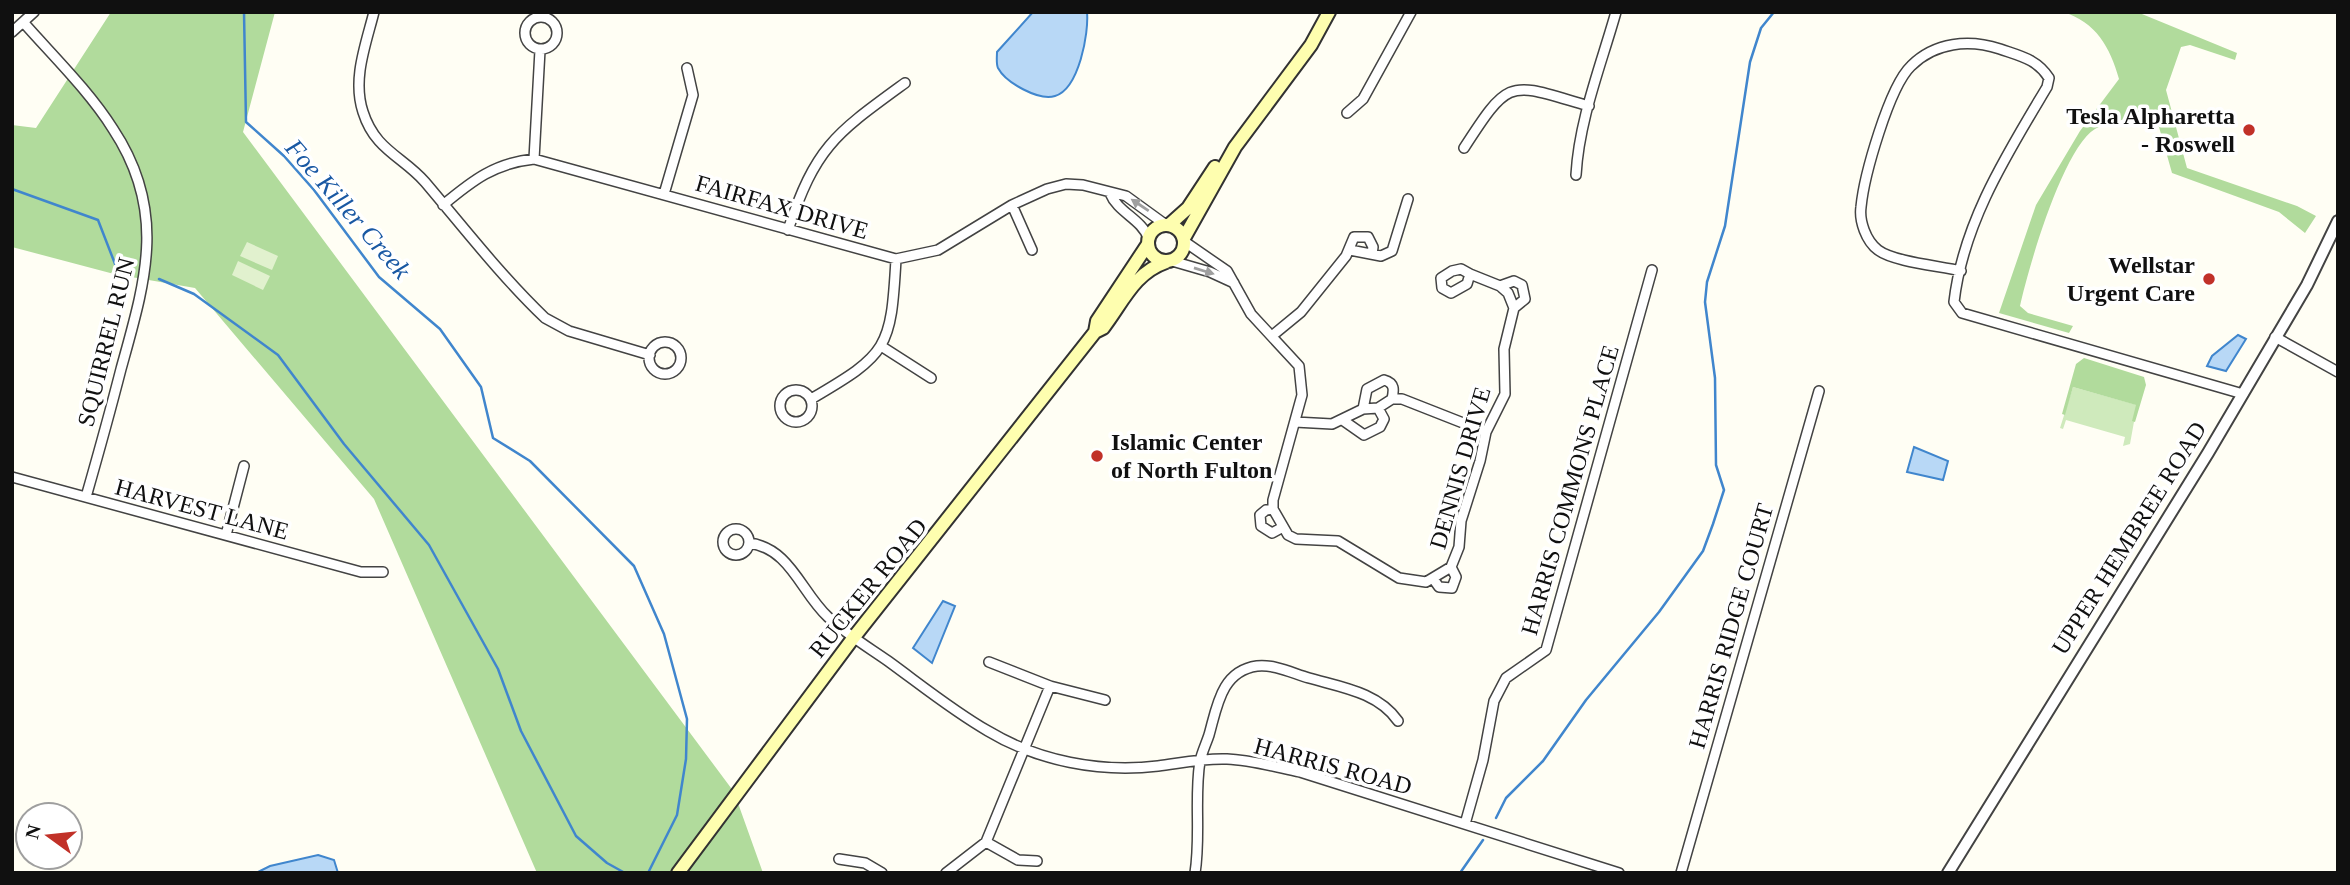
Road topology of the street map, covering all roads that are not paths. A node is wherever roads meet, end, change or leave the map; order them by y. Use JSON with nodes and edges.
{"nodes":[{"id":1,"x":34,"y":12,"type":"edge"},
{"id":2,"x":374,"y":12,"type":"edge"},
{"id":3,"x":1329,"y":12,"type":"edge"},
{"id":4,"x":1411,"y":12,"type":"edge"},
{"id":5,"x":1616,"y":12,"type":"edge"},
{"id":6,"x":24,"y":23,"type":"junction"},
{"id":7,"x":12,"y":32,"type":"edge"},
{"id":8,"x":540,"y":50,"type":"dead end"},
{"id":9,"x":687,"y":68,"type":"dead end"},
{"id":10,"x":905,"y":83,"type":"dead end"},
{"id":11,"x":1589,"y":106,"type":"junction"},
{"id":12,"x":1347,"y":113,"type":"dead end"},
{"id":13,"x":1235,"y":147,"type":"junction"},
{"id":14,"x":1464,"y":148,"type":"dead end"},
{"id":15,"x":534,"y":159,"type":"junction"},
{"id":16,"x":1576,"y":175,"type":"dead end"},
{"id":17,"x":1110,"y":193,"type":"junction"},
{"id":18,"x":664,"y":194,"type":"junction"},
{"id":19,"x":1408,"y":199,"type":"dead end"},
{"id":20,"x":443,"y":205,"type":"junction"},
{"id":21,"x":1012,"y":205,"type":"junction"},
{"id":22,"x":2338,"y":220,"type":"edge"},
{"id":23,"x":1168,"y":225,"type":"junction"},
{"id":24,"x":788,"y":230,"type":"junction"},
{"id":25,"x":1184,"y":240,"type":"junction"},
{"id":26,"x":1148,"y":242,"type":"junction"},
{"id":27,"x":1032,"y":250,"type":"dead end"},
{"id":28,"x":1350,"y":250,"type":"junction"},
{"id":29,"x":1372,"y":254,"type":"junction"},
{"id":30,"x":896,"y":259,"type":"junction"},
{"id":31,"x":1169,"y":261,"type":"junction"},
{"id":32,"x":1652,"y":270,"type":"dead end"},
{"id":33,"x":1961,"y":271,"type":"junction"},
{"id":34,"x":1470,"y":274,"type":"dead end"},
{"id":35,"x":1236,"y":284,"type":"junction"},
{"id":36,"x":1500,"y":286,"type":"junction"},
{"id":37,"x":1514,"y":308,"type":"junction"},
{"id":38,"x":1095,"y":332,"type":"junction"},
{"id":39,"x":1273,"y":335,"type":"junction"},
{"id":40,"x":2275,"y":337,"type":"junction"},
{"id":41,"x":881,"y":346,"type":"junction"},
{"id":42,"x":650,"y":355,"type":"dead end"},
{"id":43,"x":2338,"y":372,"type":"edge"},
{"id":44,"x":932,"y":378,"type":"dead end"},
{"id":45,"x":1819,"y":391,"type":"dead end"},
{"id":46,"x":2242,"y":394,"type":"junction"},
{"id":47,"x":811,"y":399,"type":"dead end"},
{"id":48,"x":1392,"y":399,"type":"junction"},
{"id":49,"x":1378,"y":408,"type":"junction"},
{"id":50,"x":1363,"y":409,"type":"junction"},
{"id":51,"x":1344,"y":421,"type":"junction"},
{"id":52,"x":1295,"y":422,"type":"junction"},
{"id":53,"x":1486,"y":432,"type":"junction"},
{"id":54,"x":244,"y":466,"type":"dead end"},
{"id":55,"x":12,"y":477,"type":"edge"},
{"id":56,"x":86,"y":498,"type":"junction"},
{"id":57,"x":1273,"y":509,"type":"junction"},
{"id":58,"x":1283,"y":527,"type":"junction"},
{"id":59,"x":226,"y":535,"type":"junction"},
{"id":60,"x":749,"y":543,"type":"dead end"},
{"id":61,"x":1451,"y":567,"type":"junction"},
{"id":62,"x":383,"y":572,"type":"dead end"},
{"id":63,"x":1434,"y":580,"type":"junction"},
{"id":64,"x":854,"y":637,"type":"junction"},
{"id":65,"x":989,"y":662,"type":"dead end"},
{"id":66,"x":1050,"y":686,"type":"junction"},
{"id":67,"x":1105,"y":700,"type":"dead end"},
{"id":68,"x":1398,"y":721,"type":"dead end"},
{"id":69,"x":1026,"y":750,"type":"junction"},
{"id":70,"x":1201,"y":759,"type":"junction"},
{"id":71,"x":1465,"y":824,"type":"junction"},
{"id":72,"x":986,"y":842,"type":"junction"},
{"id":73,"x":839,"y":859,"type":"dead end"},
{"id":74,"x":1037,"y":860,"type":"dead end"},
{"id":75,"x":678,"y":873,"type":"edge"},
{"id":76,"x":882,"y":873,"type":"edge"},
{"id":77,"x":946,"y":873,"type":"edge"},
{"id":78,"x":1195,"y":873,"type":"edge"},
{"id":79,"x":1619,"y":873,"type":"edge"},
{"id":80,"x":1681,"y":873,"type":"edge"},
{"id":81,"x":1948,"y":873,"type":"edge"}],
"edges":[{"from":1,"to":6,"type":"street"},
{"from":2,"to":20,"type":"street"},
{"from":3,"to":13,"type":"main road"},
{"from":4,"to":12,"type":"street"},
{"from":5,"to":11,"type":"street"},
{"from":6,"to":7,"type":"street"},
{"from":6,"to":56,"type":"street","name":"SQUIRREL RUN"},
{"from":8,"to":15,"type":"street"},
{"from":9,"to":18,"type":"street"},
{"from":10,"to":24,"type":"street"},
{"from":11,"to":14,"type":"street"},
{"from":11,"to":16,"type":"street"},
{"from":13,"to":23,"type":"main road"},
{"from":13,"to":25,"type":"main road"},
{"from":15,"to":18,"type":"street","name":"FAIRFAX DRIVE"},
{"from":15,"to":20,"type":"street","name":"FAIRFAX DRIVE"},
{"from":17,"to":21,"type":"street","name":"FAIRFAX DRIVE"},
{"from":23,"to":17,"type":"street","name":"FAIRFAX DRIVE","one_way":true},
{"from":17,"to":26,"type":"street"},
{"from":18,"to":24,"type":"street","name":"FAIRFAX DRIVE"},
{"from":19,"to":29,"type":"street"},
{"from":20,"to":42,"type":"street"},
{"from":21,"to":27,"type":"street"},
{"from":21,"to":30,"type":"street","name":"FAIRFAX DRIVE"},
{"from":22,"to":40,"type":"street","name":"UPPER HEMBREE ROAD"},
{"from":23,"to":25,"type":"main road"},
{"from":23,"to":26,"type":"main road"},
{"from":24,"to":30,"type":"street","name":"FAIRFAX DRIVE"},
{"from":25,"to":31,"type":"main road"},
{"from":25,"to":35,"type":"street"},
{"from":26,"to":31,"type":"main road"},
{"from":26,"to":38,"type":"main road","name":"RUCKER ROAD"},
{"from":28,"to":29,"type":"street"},
{"from":28,"to":29,"type":"street"},
{"from":28,"to":39,"type":"street"},
{"from":30,"to":41,"type":"street"},
{"from":31,"to":35,"type":"street","one_way":true},
{"from":31,"to":38,"type":"main road","name":"RUCKER ROAD"},
{"from":32,"to":71,"type":"street","name":"HARRIS COMMONS PLACE"},
{"from":33,"to":33,"type":"street"},
{"from":33,"to":46,"type":"street"},
{"from":34,"to":36,"type":"street"},
{"from":35,"to":39,"type":"street"},
{"from":36,"to":37,"type":"street"},
{"from":36,"to":37,"type":"street","name":"DENNIS DRIVE"},
{"from":37,"to":53,"type":"street","name":"DENNIS DRIVE"},
{"from":38,"to":64,"type":"main road","name":"RUCKER ROAD"},
{"from":39,"to":52,"type":"street"},
{"from":40,"to":43,"type":"street"},
{"from":40,"to":46,"type":"street","name":"UPPER HEMBREE ROAD"},
{"from":41,"to":44,"type":"street"},
{"from":41,"to":47,"type":"street"},
{"from":45,"to":80,"type":"street","name":"HARRIS RIDGE COURT"},
{"from":46,"to":81,"type":"street","name":"UPPER HEMBREE ROAD"},
{"from":48,"to":49,"type":"street"},
{"from":48,"to":50,"type":"street"},
{"from":48,"to":53,"type":"street"},
{"from":49,"to":50,"type":"street"},
{"from":49,"to":51,"type":"street"},
{"from":50,"to":51,"type":"street"},
{"from":51,"to":52,"type":"street"},
{"from":52,"to":57,"type":"street"},
{"from":53,"to":61,"type":"street","name":"DENNIS DRIVE"},
{"from":54,"to":59,"type":"street"},
{"from":55,"to":56,"type":"street","name":"HARVEST LANE"},
{"from":56,"to":59,"type":"street","name":"HARVEST LANE"},
{"from":57,"to":58,"type":"street"},
{"from":57,"to":58,"type":"street","name":"DENNIS DRIVE"},
{"from":58,"to":63,"type":"street","name":"DENNIS DRIVE"},
{"from":59,"to":62,"type":"street","name":"HARVEST LANE"},
{"from":60,"to":64,"type":"street","name":"HARRIS ROAD"},
{"from":61,"to":63,"type":"street","name":"DENNIS DRIVE"},
{"from":61,"to":63,"type":"street"},
{"from":64,"to":69,"type":"street","name":"HARRIS ROAD"},
{"from":64,"to":75,"type":"main road","name":"RUCKER ROAD"},
{"from":65,"to":66,"type":"street"},
{"from":66,"to":67,"type":"street"},
{"from":66,"to":69,"type":"street"},
{"from":68,"to":70,"type":"street"},
{"from":69,"to":70,"type":"street","name":"HARRIS ROAD"},
{"from":69,"to":72,"type":"street"},
{"from":70,"to":71,"type":"street","name":"HARRIS ROAD"},
{"from":70,"to":78,"type":"street"},
{"from":71,"to":79,"type":"street","name":"HARRIS ROAD"},
{"from":72,"to":74,"type":"street"},
{"from":72,"to":77,"type":"street"},
{"from":73,"to":76,"type":"street"}]}
